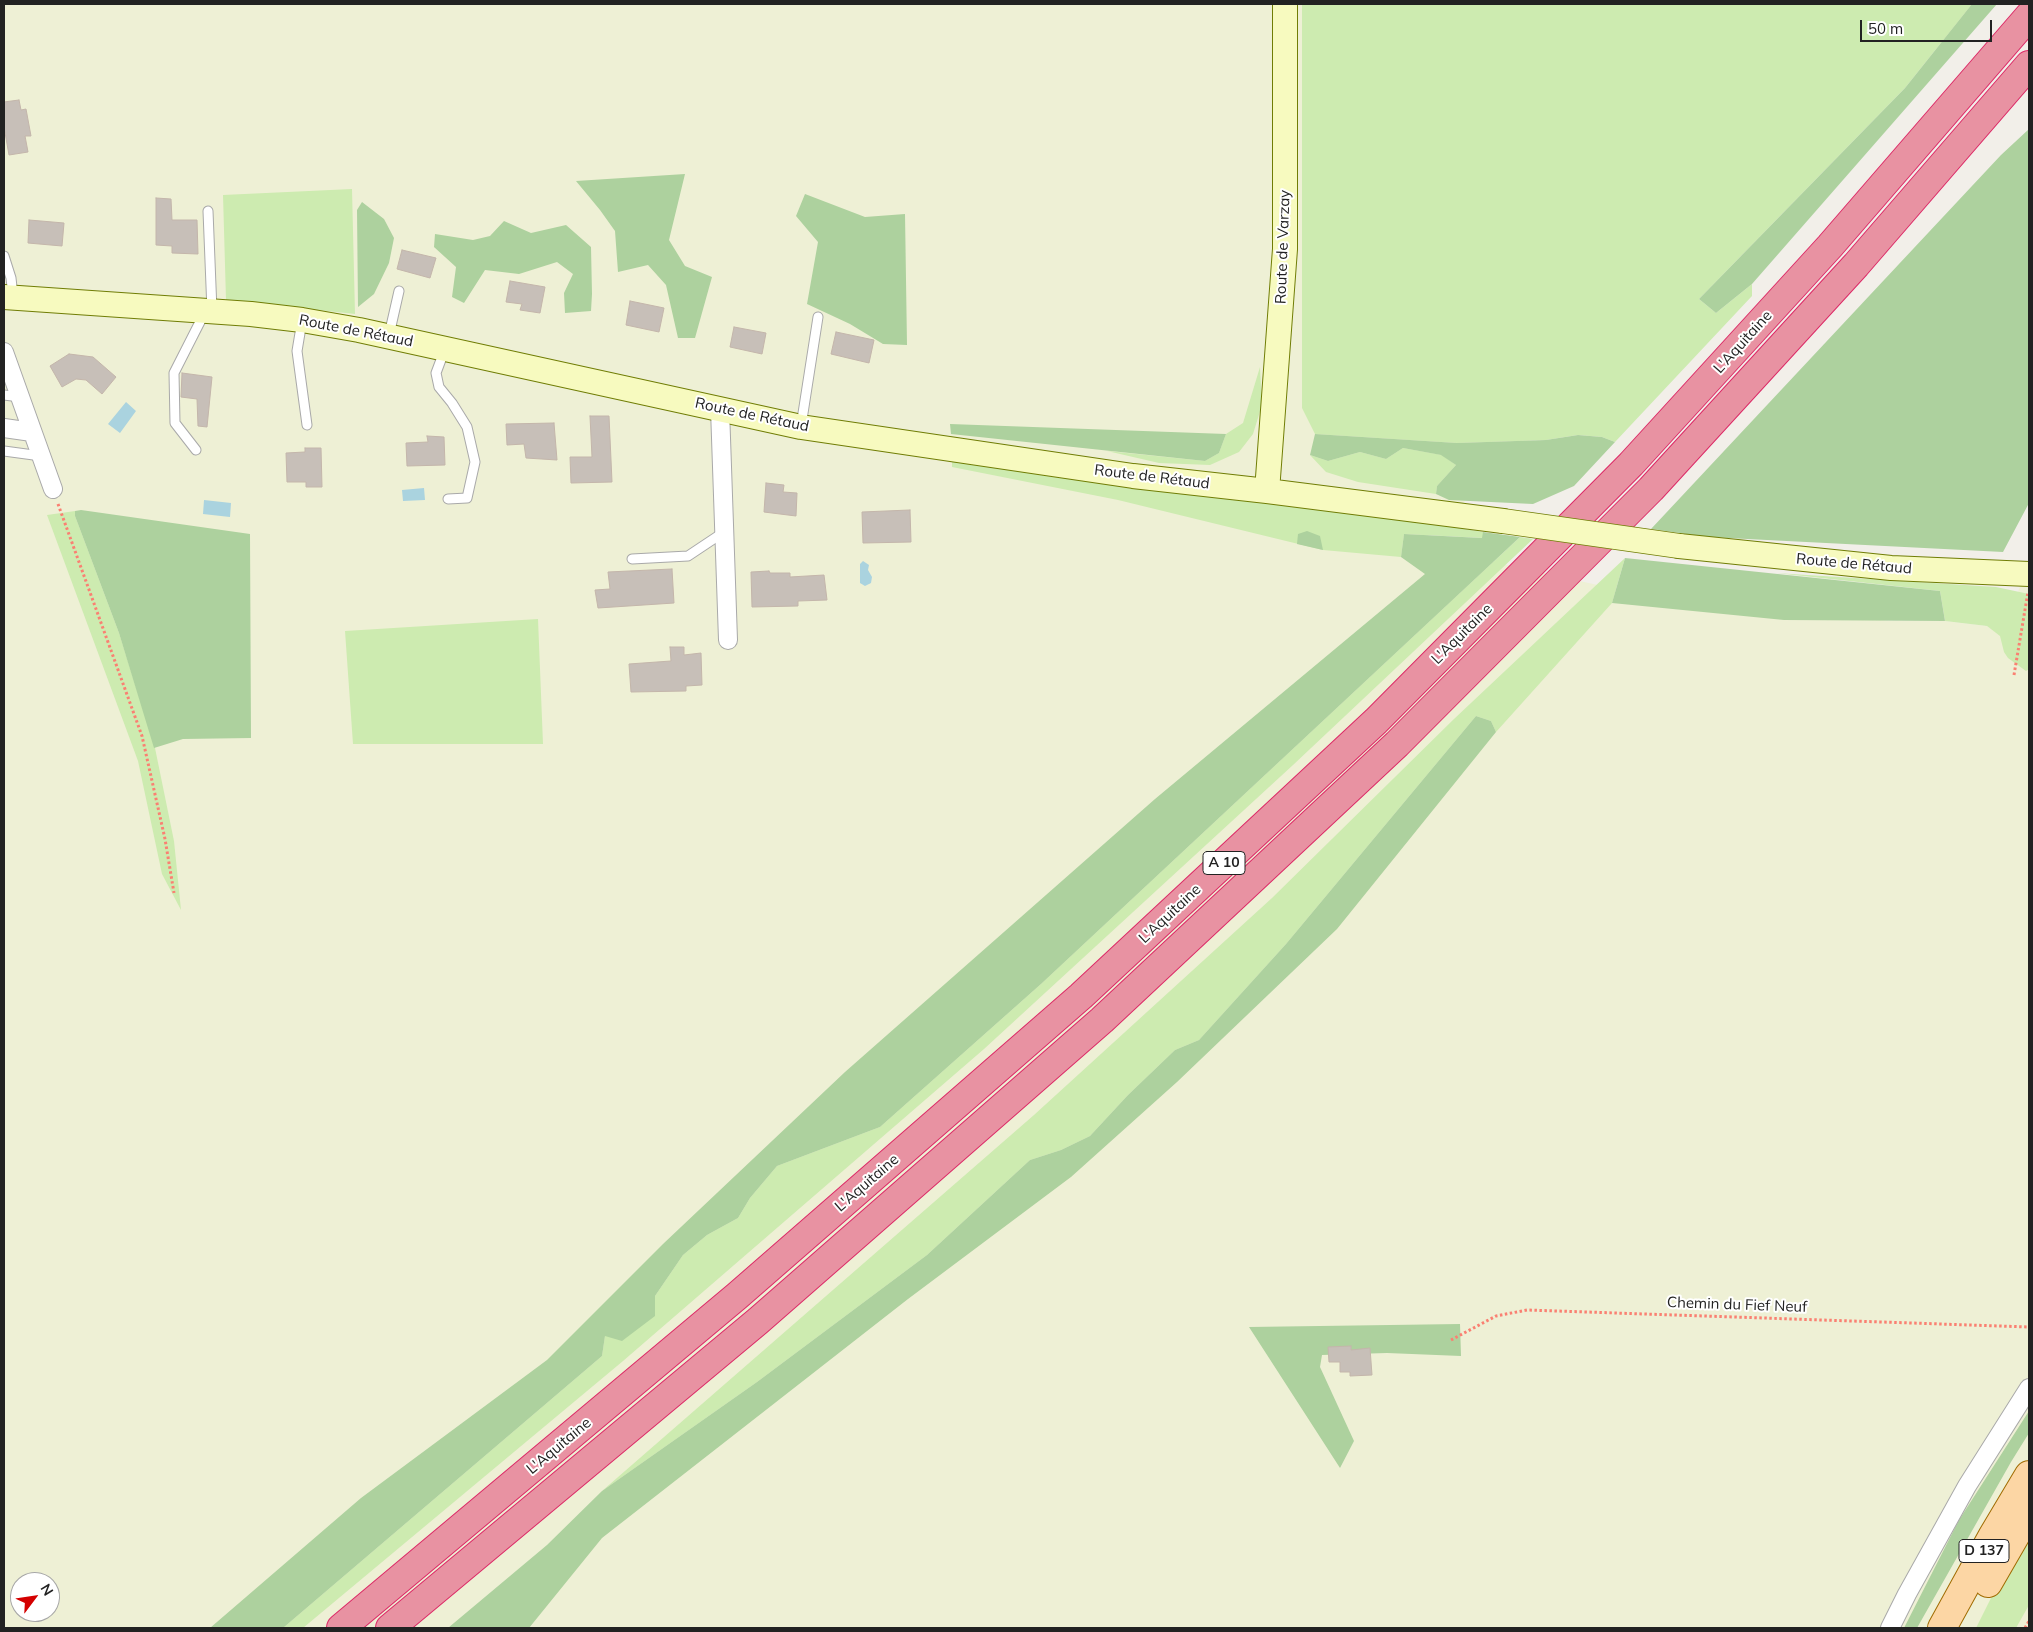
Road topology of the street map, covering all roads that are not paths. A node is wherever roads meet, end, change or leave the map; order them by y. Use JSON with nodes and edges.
{"nodes":[{"id":1,"x":1285,"y":4,"type":"edge"},
{"id":2,"x":2029,"y":16,"type":"edge"},
{"id":3,"x":2029,"y":65,"type":"edge"},
{"id":4,"x":208,"y":211,"type":"dead end"},
{"id":5,"x":4,"y":256,"type":"edge"},
{"id":6,"x":399,"y":291,"type":"dead end"},
{"id":7,"x":8,"y":298,"type":"edge"},
{"id":8,"x":209,"y":312,"type":"junction"},
{"id":9,"x":818,"y":317,"type":"dead end"},
{"id":10,"x":302,"y":320,"type":"junction"},
{"id":11,"x":389,"y":336,"type":"junction"},
{"id":12,"x":445,"y":348,"type":"junction"},
{"id":13,"x":4,"y":352,"type":"edge"},
{"id":14,"x":12,"y":396,"type":"edge"},
{"id":15,"x":720,"y":409,"type":"junction"},
{"id":16,"x":306,"y":425,"type":"dead end"},
{"id":17,"x":801,"y":427,"type":"junction"},
{"id":18,"x":4,"y":428,"type":"edge"},
{"id":19,"x":32,"y":432,"type":"junction"},
{"id":20,"x":196,"y":450,"type":"dead end"},
{"id":21,"x":4,"y":451,"type":"edge"},
{"id":22,"x":41,"y":456,"type":"junction"},
{"id":23,"x":53,"y":489,"type":"road end"},
{"id":24,"x":1267,"y":490,"type":"junction"},
{"id":25,"x":448,"y":499,"type":"dead end"},
{"id":26,"x":724,"y":532,"type":"junction"},
{"id":27,"x":632,"y":560,"type":"dead end"},
{"id":28,"x":2029,"y":582,"type":"edge"},
{"id":29,"x":728,"y":640,"type":"dead end"},
{"id":30,"x":2029,"y":1388,"type":"edge"},
{"id":31,"x":2029,"y":1475,"type":"edge"},
{"id":32,"x":2029,"y":1512,"type":"edge"},
{"id":33,"x":341,"y":1628,"type":"edge"},
{"id":34,"x":390,"y":1628,"type":"edge"},
{"id":35,"x":1890,"y":1628,"type":"edge"},
{"id":36,"x":1942,"y":1628,"type":"edge"},
{"id":37,"x":1963,"y":1628,"type":"edge"}],
"edges":[{"from":1,"to":24,"type":"main road","name":"Route de Varzay"},
{"from":2,"to":33,"type":"highway","name":"L'Aquitaine","number":"A 10"},
{"from":3,"to":34,"type":"highway","name":"L'Aquitaine","number":"A 10"},
{"from":4,"to":8,"type":"lane"},
{"from":5,"to":7,"type":"lane"},
{"from":6,"to":11,"type":"lane"},
{"from":7,"to":8,"type":"main road","name":"Route de Rétaud"},
{"from":8,"to":10,"type":"main road","name":"Route de Rétaud"},
{"from":8,"to":20,"type":"lane"},
{"from":9,"to":17,"type":"lane"},
{"from":10,"to":11,"type":"main road","name":"Route de Rétaud"},
{"from":10,"to":16,"type":"lane"},
{"from":11,"to":12,"type":"main road","name":"Route de Rétaud"},
{"from":12,"to":15,"type":"main road","name":"Route de Rétaud"},
{"from":12,"to":25,"type":"lane"},
{"from":13,"to":14,"type":"street"},
{"from":14,"to":19,"type":"street"},
{"from":15,"to":17,"type":"main road","name":"Route de Rétaud"},
{"from":15,"to":26,"type":"street"},
{"from":17,"to":24,"type":"main road","name":"Route de Rétaud"},
{"from":18,"to":19,"type":"street"},
{"from":19,"to":22,"type":"street"},
{"from":21,"to":22,"type":"lane"},
{"from":22,"to":23,"type":"street"},
{"from":24,"to":28,"type":"main road","name":"Route de Rétaud","bridge":true},
{"from":26,"to":27,"type":"lane"},
{"from":26,"to":29,"type":"street"},
{"from":30,"to":35,"type":"street"},
{"from":31,"to":36,"type":"main road","number":"D 137"},
{"from":32,"to":37,"type":"main road","number":"D 137"}]}
